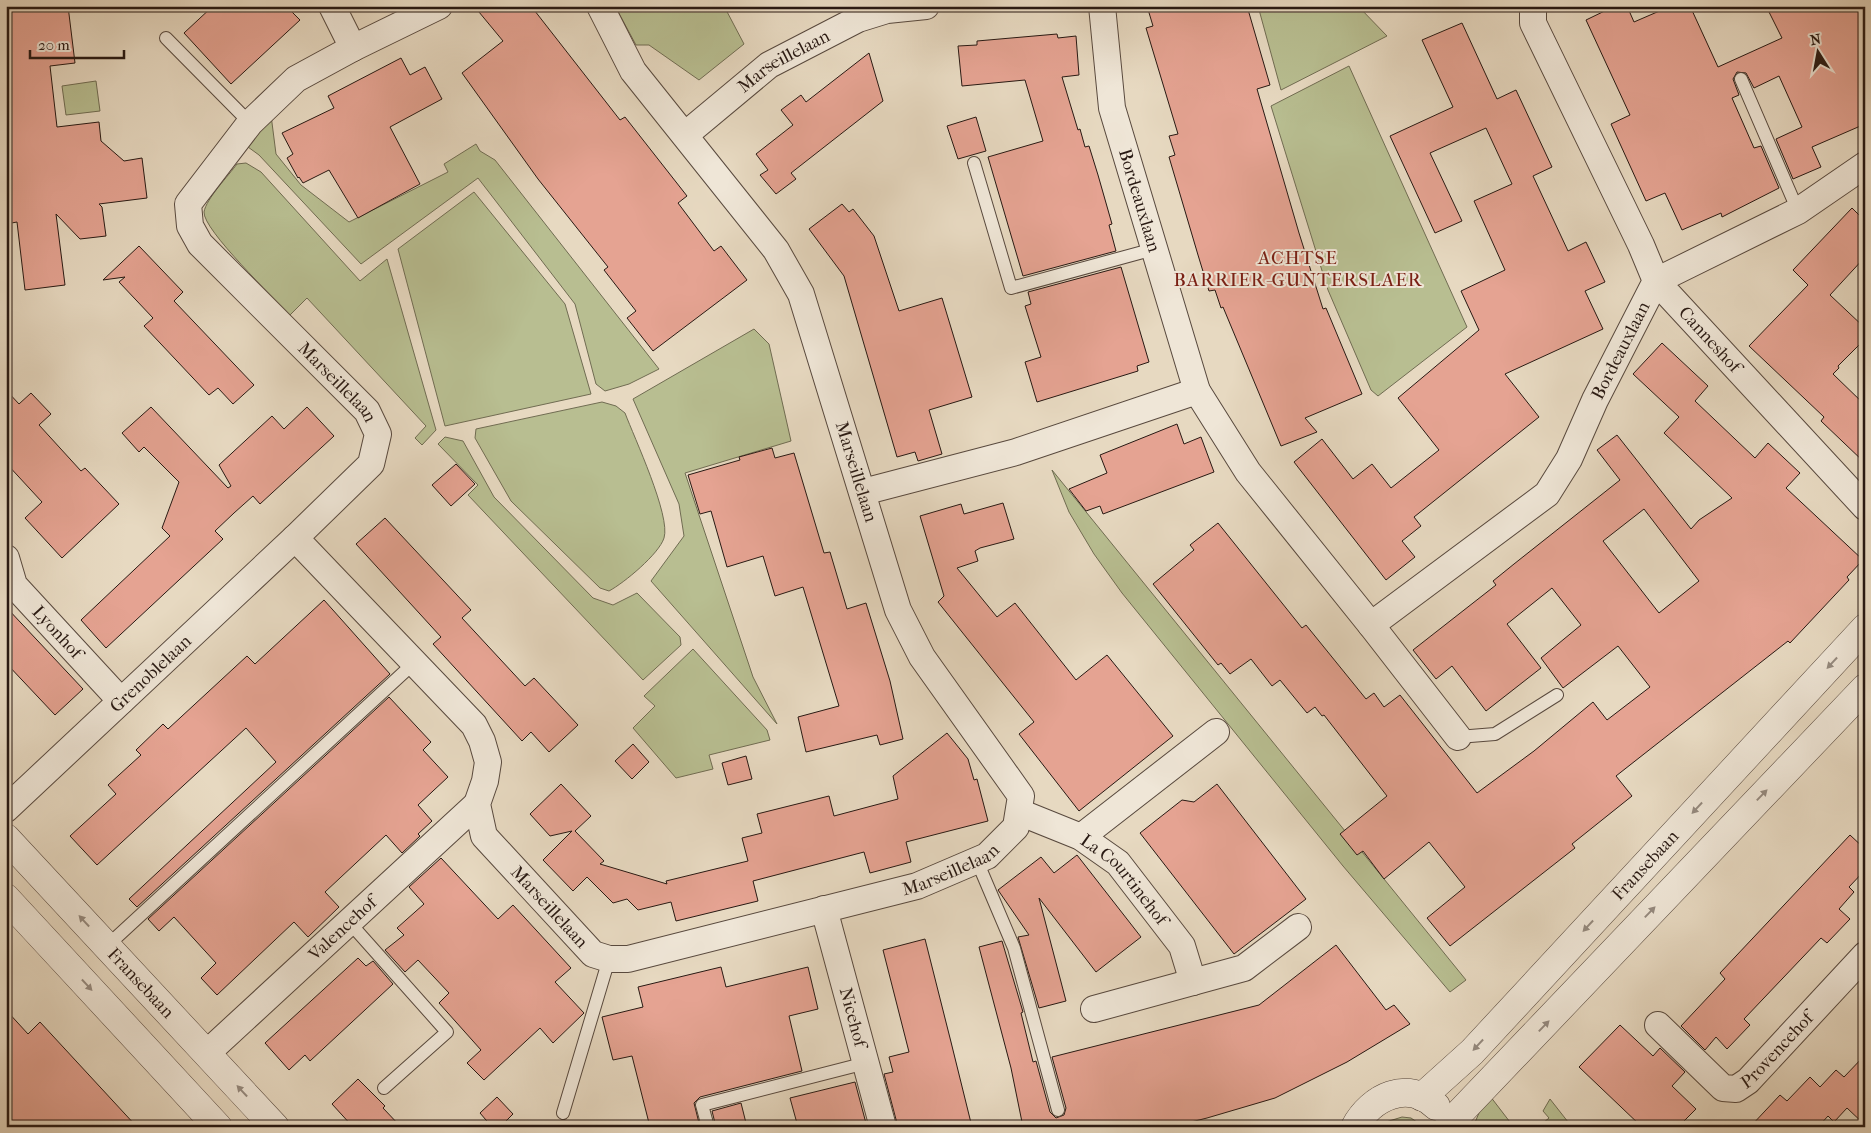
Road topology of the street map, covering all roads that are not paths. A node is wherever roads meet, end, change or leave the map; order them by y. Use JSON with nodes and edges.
{"nodes":[{"id":1,"x":332,"y":6,"type":"edge"},
{"id":2,"x":439,"y":6,"type":"edge"},
{"id":3,"x":600,"y":6,"type":"edge"},
{"id":4,"x":926,"y":6,"type":"edge"},
{"id":5,"x":1102,"y":6,"type":"edge"},
{"id":6,"x":1533,"y":6,"type":"edge"},
{"id":7,"x":166,"y":38,"type":"dead end"},
{"id":8,"x":353,"y":48,"type":"junction"},
{"id":9,"x":1740,"y":79,"type":"dead end"},
{"id":10,"x":250,"y":123,"type":"junction"},
{"id":11,"x":685,"y":135,"type":"junction"},
{"id":12,"x":974,"y":163,"type":"dead end"},
{"id":13,"x":1865,"y":165,"type":"edge"},
{"id":14,"x":1798,"y":211,"type":"junction"},
{"id":15,"x":1154,"y":249,"type":"junction"},
{"id":16,"x":1656,"y":281,"type":"junction"},
{"id":17,"x":1198,"y":391,"type":"junction"},
{"id":18,"x":863,"y":492,"type":"junction"},
{"id":19,"x":1865,"y":507,"type":"edge"},
{"id":20,"x":294,"y":538,"type":"junction"},
{"id":21,"x":6,"y":558,"type":"edge"},
{"id":22,"x":1371,"y":625,"type":"junction"},
{"id":23,"x":1865,"y":628,"type":"edge"},
{"id":24,"x":414,"y":663,"type":"junction"},
{"id":25,"x":1865,"y":688,"type":"edge"},
{"id":26,"x":1557,"y":695,"type":"dead end"},
{"id":27,"x":121,"y":701,"type":"junction"},
{"id":28,"x":1216,"y":732,"type":"dead end"},
{"id":29,"x":1458,"y":737,"type":"joint"},
{"id":30,"x":477,"y":804,"type":"junction"},
{"id":31,"x":6,"y":809,"type":"edge"},
{"id":32,"x":1019,"y":812,"type":"junction"},
{"id":33,"x":1081,"y":837,"type":"junction"},
{"id":34,"x":6,"y":838,"type":"edge"},
{"id":35,"x":977,"y":861,"type":"junction"},
{"id":36,"x":6,"y":898,"type":"edge"},
{"id":37,"x":824,"y":909,"type":"junction"},
{"id":38,"x":349,"y":922,"type":"junction"},
{"id":39,"x":1298,"y":928,"type":"dead end"},
{"id":40,"x":107,"y":946,"type":"junction"},
{"id":41,"x":1865,"y":954,"type":"edge"},
{"id":42,"x":609,"y":959,"type":"junction"},
{"id":43,"x":1193,"y":982,"type":"junction"},
{"id":44,"x":1094,"y":1009,"type":"dead end"},
{"id":45,"x":1658,"y":1025,"type":"dead end"},
{"id":46,"x":207,"y":1053,"type":"junction"},
{"id":47,"x":866,"y":1063,"type":"junction"},
{"id":48,"x":384,"y":1088,"type":"dead end"},
{"id":49,"x":1422,"y":1097,"type":"junction"},
{"id":50,"x":1058,"y":1110,"type":"dead end"},
{"id":51,"x":563,"y":1113,"type":"dead end"},
{"id":52,"x":1450,"y":1125,"type":"edge"},
{"id":53,"x":218,"y":1127,"type":"edge"},
{"id":54,"x":275,"y":1127,"type":"edge"},
{"id":55,"x":708,"y":1127,"type":"edge"},
{"id":56,"x":883,"y":1127,"type":"edge"},
{"id":57,"x":1355,"y":1127,"type":"edge"}],
"edges":[{"from":1,"to":8,"type":"street"},
{"from":2,"to":8,"type":"street","name":"Marseillelaan"},
{"from":3,"to":11,"type":"street","name":"Marseillelaan"},
{"from":4,"to":11,"type":"street","name":"Marseillelaan"},
{"from":5,"to":15,"type":"street","name":"Bordeauxlaan"},
{"from":6,"to":16,"type":"street","name":"Bordeauxlaan"},
{"from":7,"to":10,"type":"lane"},
{"from":8,"to":10,"type":"street","name":"Marseillelaan"},
{"from":9,"to":14,"type":"lane"},
{"from":10,"to":20,"type":"street","name":"Marseillelaan"},
{"from":11,"to":18,"type":"street","name":"Marseillelaan"},
{"from":12,"to":15,"type":"lane"},
{"from":13,"to":14,"type":"street"},
{"from":14,"to":16,"type":"street"},
{"from":15,"to":17,"type":"street","name":"Bordeauxlaan"},
{"from":16,"to":19,"type":"street","name":"Canneshof"},
{"from":16,"to":22,"type":"street","name":"Bordeauxlaan"},
{"from":17,"to":18,"type":"street"},
{"from":17,"to":22,"type":"street","name":"Bordeauxlaan"},
{"from":18,"to":32,"type":"street","name":"Marseillelaan"},
{"from":20,"to":24,"type":"street"},
{"from":20,"to":27,"type":"street","name":"Grenoblelaan"},
{"from":21,"to":27,"type":"street","name":"Lyonhof"},
{"from":22,"to":29,"type":"street","name":"Bordeauxlaan"},
{"from":23,"to":49,"type":"street","name":"Fransebaan","one_way":true},
{"from":24,"to":30,"type":"street"},
{"from":24,"to":40,"type":"lane"},
{"from":52,"to":25,"type":"street","name":"Fransebaan","one_way":true},
{"from":26,"to":29,"type":"lane","name":"Bordeauxlaan"},
{"from":27,"to":31,"type":"street","name":"Grenoblelaan"},
{"from":28,"to":33,"type":"street"},
{"from":30,"to":38,"type":"street","name":"Valencehof"},
{"from":30,"to":42,"type":"street","name":"Marseillelaan"},
{"from":32,"to":33,"type":"street","name":"La Courtinehof"},
{"from":32,"to":35,"type":"street","name":"Marseillelaan"},
{"from":33,"to":43,"type":"street","name":"La Courtinehof"},
{"from":40,"to":34,"type":"street","name":"Fransebaan","one_way":true},
{"from":35,"to":37,"type":"street","name":"Marseillelaan"},
{"from":35,"to":50,"type":"lane"},
{"from":36,"to":53,"type":"street","one_way":true},
{"from":37,"to":42,"type":"street","name":"Marseillelaan"},
{"from":37,"to":47,"type":"street","name":"Nicehof"},
{"from":38,"to":46,"type":"street","name":"Valencehof"},
{"from":38,"to":48,"type":"lane"},
{"from":39,"to":43,"type":"street"},
{"from":40,"to":46,"type":"street","name":"Fransebaan"},
{"from":41,"to":45,"type":"street","name":"Provencehof"},
{"from":42,"to":51,"type":"lane"},
{"from":43,"to":44,"type":"street"},
{"from":54,"to":46,"type":"street","name":"Fransebaan","one_way":true},
{"from":47,"to":55,"type":"lane"},
{"from":47,"to":56,"type":"street","name":"Nicehof"},
{"from":49,"to":52,"type":"street"},
{"from":49,"to":57,"type":"street"}]}
